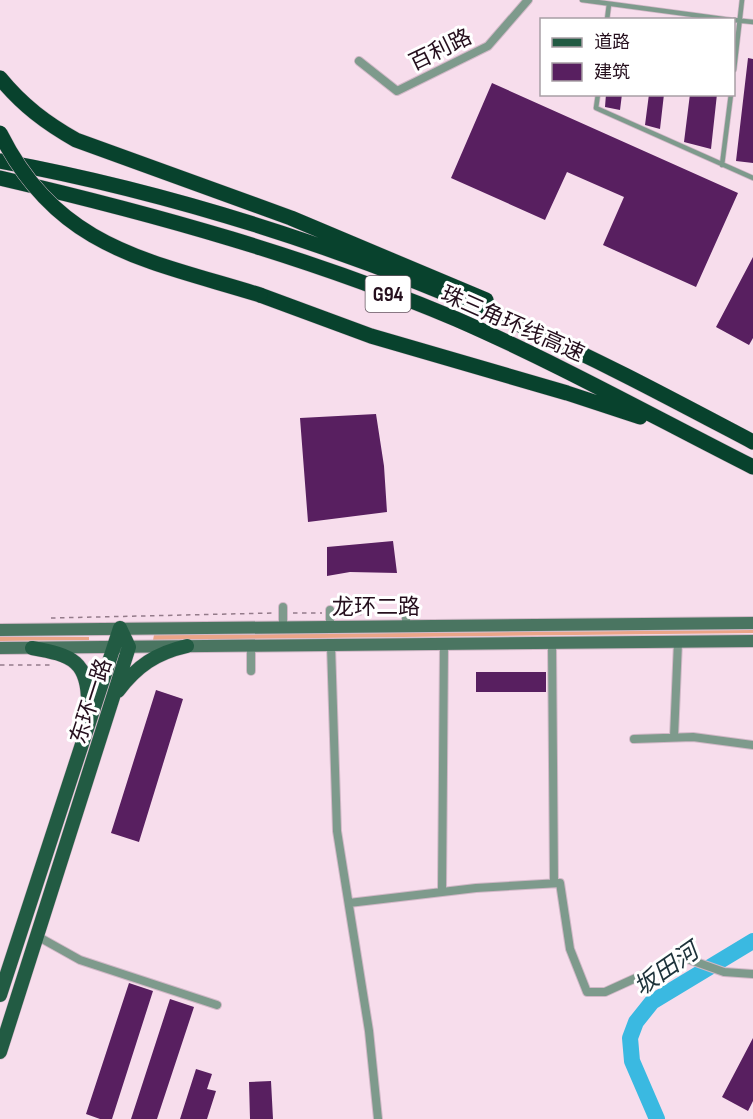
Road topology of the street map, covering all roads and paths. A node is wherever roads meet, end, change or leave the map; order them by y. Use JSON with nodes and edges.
{"nodes":[{"id":1,"x":528,"y":0,"type":"edge"},
{"id":2,"x":582,"y":0,"type":"edge"},
{"id":3,"x":742,"y":0,"type":"edge"},
{"id":4,"x":609,"y":4,"type":"junction"},
{"id":5,"x":607,"y":18,"type":"edge"},
{"id":6,"x":719,"y":18,"type":"edge"},
{"id":7,"x":735,"y":20,"type":"edge"},
{"id":8,"x":753,"y":22,"type":"edge"},
{"id":9,"x":359,"y":61,"type":"dead end"},
{"id":10,"x":0,"y":78,"type":"edge"},
{"id":11,"x":598,"y":96,"type":"edge"},
{"id":12,"x":730,"y":96,"type":"edge"},
{"id":13,"x":0,"y":133,"type":"edge"},
{"id":14,"x":0,"y":161,"type":"edge"},
{"id":15,"x":722,"y":165,"type":"junction"},
{"id":16,"x":0,"y":178,"type":"edge"},
{"id":17,"x":753,"y":178,"type":"edge"},
{"id":18,"x":613,"y":369,"type":"junction"},
{"id":19,"x":689,"y":434,"type":"junction"},
{"id":20,"x":753,"y":442,"type":"edge"},
{"id":21,"x":753,"y":467,"type":"edge"},
{"id":22,"x":283,"y":607,"type":"dead end"},
{"id":23,"x":406,"y":609,"type":"dead end"},
{"id":24,"x":330,"y":612,"type":"junction"},
{"id":25,"x":293,"y":613,"type":"dead end"},
{"id":26,"x":274,"y":614,"type":"dead end"},
{"id":27,"x":391,"y":615,"type":"dead end"},
{"id":28,"x":50,"y":618,"type":"dead end"},
{"id":29,"x":753,"y":623,"type":"edge"},
{"id":30,"x":406,"y":626,"type":"junction"},
{"id":31,"x":330,"y":627,"type":"junction"},
{"id":32,"x":120,"y":628,"type":"junction"},
{"id":33,"x":283,"y":628,"type":"junction"},
{"id":34,"x":0,"y":630,"type":"edge"},
{"id":35,"x":753,"y":641,"type":"edge"},
{"id":36,"x":678,"y":642,"type":"junction"},
{"id":37,"x":444,"y":644,"type":"junction"},
{"id":38,"x":552,"y":644,"type":"junction"},
{"id":39,"x":331,"y":645,"type":"junction"},
{"id":40,"x":187,"y":646,"type":"junction"},
{"id":41,"x":251,"y":646,"type":"junction"},
{"id":42,"x":111,"y":647,"type":"junction"},
{"id":43,"x":129,"y":647,"type":"junction"},
{"id":44,"x":0,"y":648,"type":"edge"},
{"id":45,"x":32,"y":648,"type":"junction"},
{"id":46,"x":0,"y":665,"type":"edge"},
{"id":47,"x":58,"y":665,"type":"dead end"},
{"id":48,"x":251,"y":671,"type":"dead end"},
{"id":49,"x":111,"y":703,"type":"junction"},
{"id":50,"x":86,"y":724,"type":"junction"},
{"id":51,"x":674,"y":737,"type":"junction"},
{"id":52,"x":634,"y":738,"type":"dead end"},
{"id":53,"x":753,"y":745,"type":"edge"},
{"id":54,"x":554,"y":883,"type":"junction"},
{"id":55,"x":442,"y":891,"type":"junction"},
{"id":56,"x":349,"y":903,"type":"junction"},
{"id":57,"x":37,"y":936,"type":"junction"},
{"id":58,"x":753,"y":974,"type":"edge"},
{"id":59,"x":0,"y":995,"type":"edge"},
{"id":60,"x":217,"y":1005,"type":"dead end"},
{"id":61,"x":0,"y":1052,"type":"edge"},
{"id":62,"x":378,"y":1119,"type":"edge"}],
"edges":[{"from":1,"to":9,"type":"street","name":"百利路"},
{"from":2,"to":4,"type":"lane"},
{"from":3,"to":7,"type":"lane"},
{"from":4,"to":5,"type":"lane"},
{"from":4,"to":6,"type":"lane"},
{"from":7,"to":8,"type":"lane"},
{"from":10,"to":18,"type":"highway"},
{"from":11,"to":15,"type":"lane"},
{"from":12,"to":15,"type":"lane"},
{"from":13,"to":19,"type":"highway","bridge":true},
{"from":14,"to":18,"type":"highway","name":"珠三角环线高速","number":"G94"},
{"from":15,"to":17,"type":"lane"},
{"from":16,"to":19,"type":"highway","name":"珠三角环线高速","number":"G94"},
{"from":18,"to":20,"type":"highway","name":"珠三角环线高速","number":"G94"},
{"from":19,"to":21,"type":"highway","name":"珠三角环线高速","number":"G94"},
{"from":22,"to":33,"type":"street"},
{"from":23,"to":30,"type":"street"},
{"from":24,"to":25,"type":"path"},
{"from":24,"to":27,"type":"path"},
{"from":24,"to":31,"type":"street"},
{"from":26,"to":28,"type":"path"},
{"from":29,"to":30,"type":"main road","name":"龙环二路"},
{"from":30,"to":31,"type":"main road","name":"龙环二路"},
{"from":31,"to":33,"type":"main road","name":"龙环二路"},
{"from":32,"to":33,"type":"main road","name":"龙环二路"},
{"from":32,"to":34,"type":"main road","name":"龙环二路"},
{"from":32,"to":42,"type":"main road","name":"东环一路"},
{"from":32,"to":43,"type":"main road","name":"东环一路"},
{"from":35,"to":36,"type":"main road","name":"龙环二路"},
{"from":36,"to":38,"type":"main road","name":"龙环二路"},
{"from":36,"to":51,"type":"street"},
{"from":37,"to":38,"type":"main road","name":"龙环二路"},
{"from":37,"to":39,"type":"main road","name":"龙环二路"},
{"from":37,"to":55,"type":"street"},
{"from":38,"to":54,"type":"street"},
{"from":39,"to":41,"type":"main road","name":"龙环二路"},
{"from":39,"to":56,"type":"street"},
{"from":40,"to":41,"type":"main road","name":"龙环二路"},
{"from":40,"to":43,"type":"main road","name":"龙环二路"},
{"from":40,"to":49,"type":"main road"},
{"from":41,"to":48,"type":"street"},
{"from":42,"to":43,"type":"main road","name":"龙环二路"},
{"from":42,"to":45,"type":"main road","name":"龙环二路"},
{"from":42,"to":50,"type":"main road","name":"东环一路"},
{"from":43,"to":49,"type":"main road","name":"东环一路"},
{"from":44,"to":45,"type":"main road","name":"龙环二路"},
{"from":45,"to":50,"type":"main road"},
{"from":46,"to":47,"type":"path"},
{"from":49,"to":57,"type":"main road","name":"东环一路"},
{"from":50,"to":59,"type":"main road","name":"东环一路"},
{"from":51,"to":52,"type":"street"},
{"from":51,"to":53,"type":"street"},
{"from":54,"to":55,"type":"street"},
{"from":54,"to":58,"type":"street"},
{"from":55,"to":56,"type":"street"},
{"from":56,"to":62,"type":"street"},
{"from":57,"to":60,"type":"street"},
{"from":57,"to":61,"type":"main road","name":"东环一路"}]}
